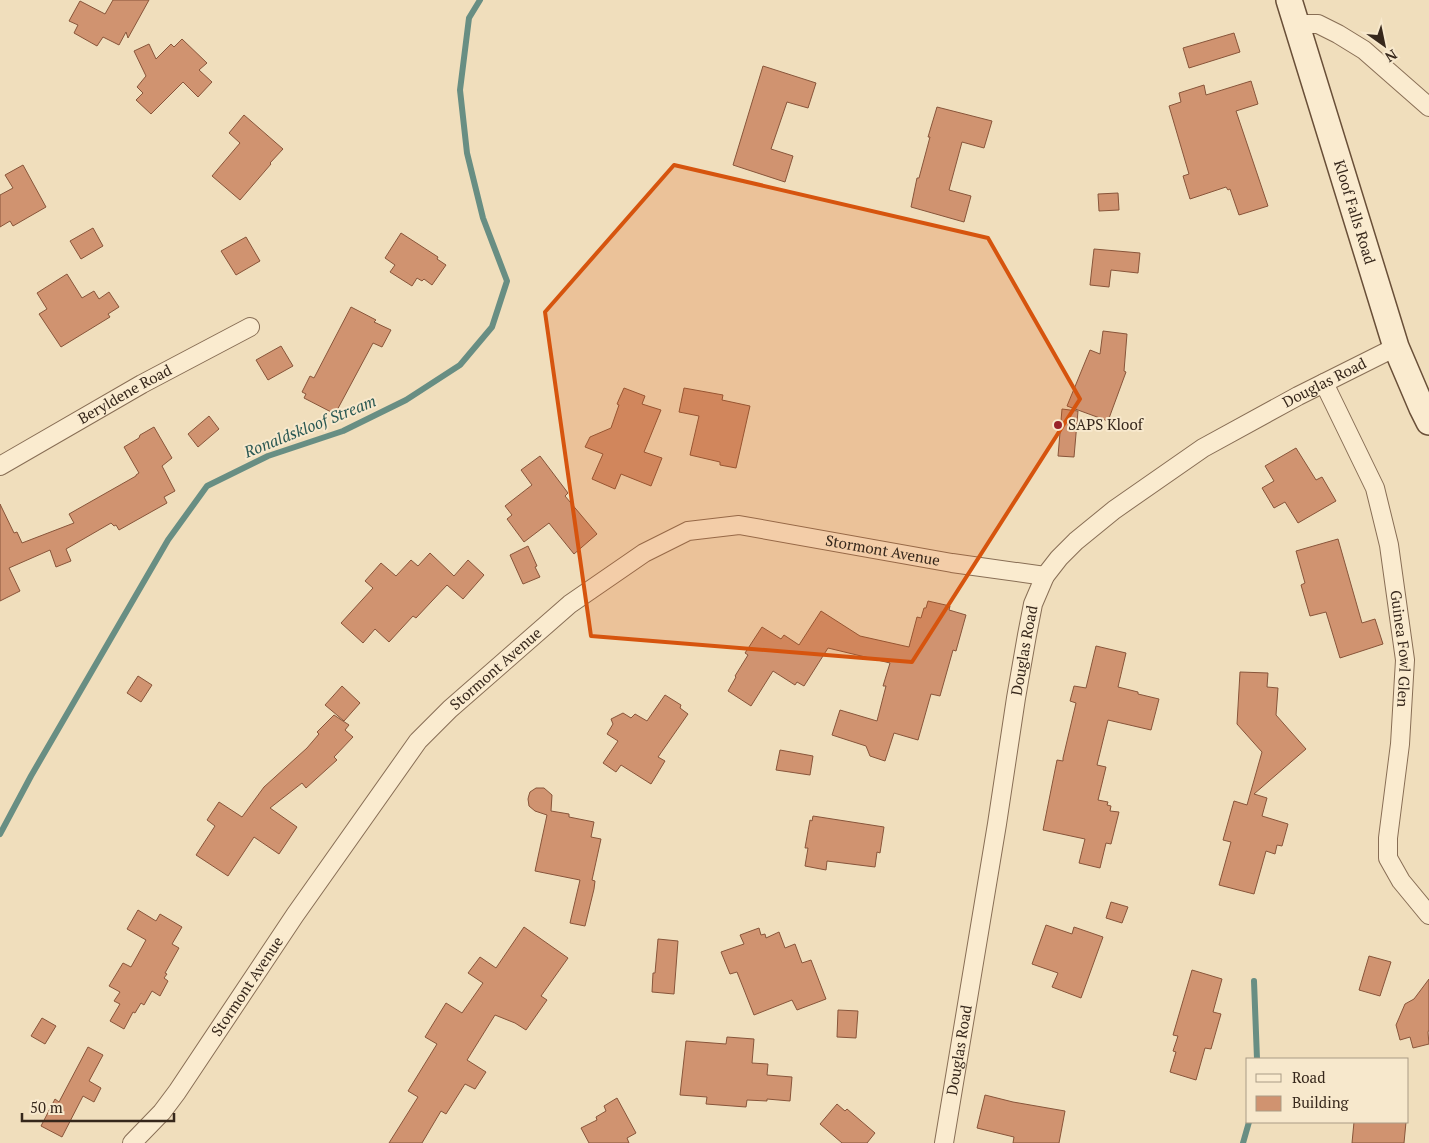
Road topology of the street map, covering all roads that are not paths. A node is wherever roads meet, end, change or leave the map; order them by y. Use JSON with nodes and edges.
{"nodes":[{"id":1,"x":1290,"y":0,"type":"edge"},
{"id":2,"x":1297,"y":24,"type":"junction"},
{"id":3,"x":1429,"y":107,"type":"edge"},
{"id":4,"x":250,"y":326,"type":"dead end"},
{"id":5,"x":1396,"y":347,"type":"junction"},
{"id":6,"x":1324,"y":383,"type":"junction"},
{"id":7,"x":1429,"y":422,"type":"edge"},
{"id":8,"x":0,"y":466,"type":"edge"},
{"id":9,"x":1045,"y":576,"type":"junction"},
{"id":10,"x":1429,"y":915,"type":"edge"},
{"id":11,"x":132,"y":1143,"type":"edge"},
{"id":12,"x":944,"y":1143,"type":"edge"}],
"edges":[{"from":1,"to":2,"type":"main road","name":"Kloof Falls Road"},
{"from":2,"to":3,"type":"street"},
{"from":2,"to":5,"type":"main road","name":"Kloof Falls Road"},
{"from":4,"to":8,"type":"street","name":"Beryldene Road"},
{"from":5,"to":6,"type":"street","name":"Douglas Road"},
{"from":5,"to":7,"type":"main road","name":"Kloof Falls Road"},
{"from":6,"to":9,"type":"street","name":"Douglas Road"},
{"from":6,"to":10,"type":"street","name":"Guinea Fowl Glen"},
{"from":9,"to":11,"type":"street","name":"Stormont Avenue"},
{"from":9,"to":12,"type":"street","name":"Douglas Road"}]}
